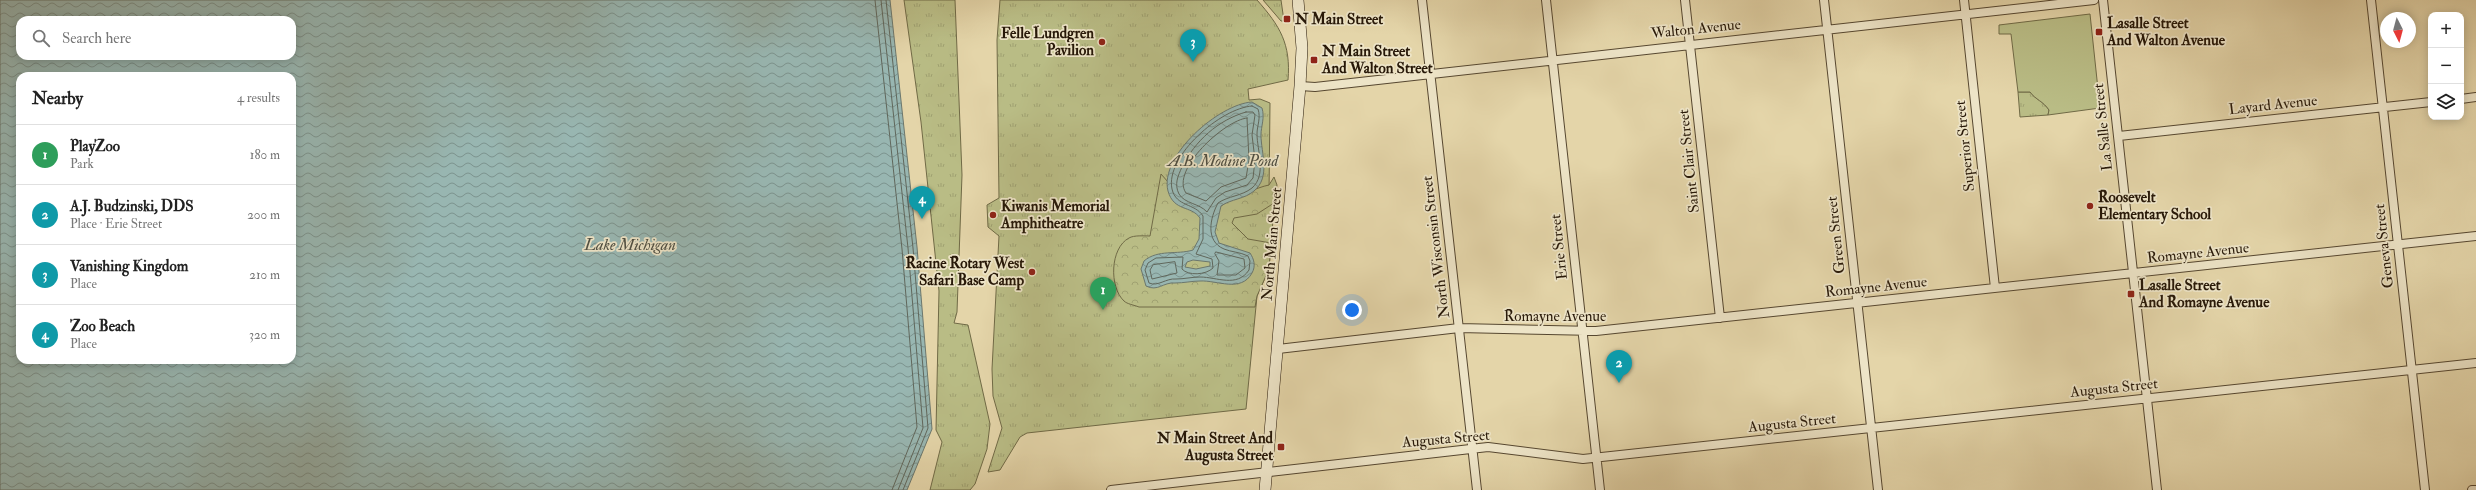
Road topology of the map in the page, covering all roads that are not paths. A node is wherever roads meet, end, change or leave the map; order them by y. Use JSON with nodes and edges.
{"nodes":[{"id":1,"x":1298,"y":0,"type":"edge"},
{"id":2,"x":1422,"y":0,"type":"edge"},
{"id":3,"x":1546,"y":0,"type":"edge"},
{"id":4,"x":1685,"y":0,"type":"edge"},
{"id":5,"x":1824,"y":0,"type":"edge"},
{"id":6,"x":1964,"y":0,"type":"edge"},
{"id":7,"x":2094,"y":0,"type":"edge"},
{"id":8,"x":2103,"y":0,"type":"edge"},
{"id":9,"x":2371,"y":0,"type":"edge"},
{"id":10,"x":1965,"y":14,"type":"junction"},
{"id":11,"x":1828,"y":29,"type":"junction"},
{"id":12,"x":1690,"y":44,"type":"junction"},
{"id":13,"x":1552,"y":59,"type":"junction"},
{"id":14,"x":1430,"y":74,"type":"junction"},
{"id":15,"x":1300,"y":86,"type":"junction"},
{"id":16,"x":2476,"y":97,"type":"edge"},
{"id":17,"x":2464,"y":99,"type":"edge"},
{"id":18,"x":2428,"y":102,"type":"edge"},
{"id":19,"x":2383,"y":107,"type":"junction"},
{"id":20,"x":2118,"y":136,"type":"junction"},
{"id":21,"x":2476,"y":236,"type":"edge"},
{"id":22,"x":2398,"y":245,"type":"junction"},
{"id":23,"x":2134,"y":274,"type":"junction"},
{"id":24,"x":1995,"y":288,"type":"junction"},
{"id":25,"x":1858,"y":303,"type":"junction"},
{"id":26,"x":1720,"y":318,"type":"junction"},
{"id":27,"x":1459,"y":328,"type":"junction"},
{"id":28,"x":1582,"y":332,"type":"junction"},
{"id":29,"x":1278,"y":349,"type":"junction"},
{"id":30,"x":2476,"y":363,"type":"edge"},
{"id":31,"x":2412,"y":370,"type":"junction"},
{"id":32,"x":2147,"y":399,"type":"junction"},
{"id":33,"x":1871,"y":428,"type":"junction"},
{"id":34,"x":1473,"y":448,"type":"junction"},
{"id":35,"x":1596,"y":458,"type":"junction"},
{"id":36,"x":1266,"y":472,"type":"junction"},
{"id":37,"x":1111,"y":490,"type":"edge"},
{"id":38,"x":1265,"y":490,"type":"edge"},
{"id":39,"x":1477,"y":490,"type":"edge"},
{"id":40,"x":1600,"y":490,"type":"edge"},
{"id":41,"x":1878,"y":490,"type":"edge"},
{"id":42,"x":2157,"y":490,"type":"edge"},
{"id":43,"x":2425,"y":490,"type":"edge"},
{"id":44,"x":2472,"y":490,"type":"edge"},
{"id":45,"x":2476,"y":490,"type":"edge"}],
"edges":[{"from":1,"to":15,"type":"main road","name":"North Main Street"},
{"from":2,"to":14,"type":"street","name":"North Wisconsin Street"},
{"from":3,"to":13,"type":"street","name":"Erie Street"},
{"from":4,"to":12,"type":"street","name":"Saint Clair Street"},
{"from":5,"to":11,"type":"street","name":"Green Street"},
{"from":6,"to":10,"type":"street","name":"Superior Street"},
{"from":7,"to":10,"type":"street","name":"Walton Avenue"},
{"from":8,"to":20,"type":"street","name":"La Salle Street"},
{"from":9,"to":19,"type":"street","name":"Geneva Street"},
{"from":10,"to":11,"type":"street","name":"Walton Avenue"},
{"from":10,"to":24,"type":"street","name":"Superior Street"},
{"from":11,"to":12,"type":"street","name":"Walton Avenue"},
{"from":11,"to":25,"type":"street","name":"Green Street"},
{"from":12,"to":13,"type":"street","name":"Walton Avenue"},
{"from":12,"to":26,"type":"street","name":"Saint Clair Street"},
{"from":13,"to":14,"type":"street","name":"Walton Avenue"},
{"from":13,"to":28,"type":"street","name":"Erie Street"},
{"from":14,"to":15,"type":"street","name":"Walton Avenue"},
{"from":14,"to":27,"type":"street","name":"North Wisconsin Street"},
{"from":15,"to":29,"type":"main road","name":"North Main Street"},
{"from":16,"to":17,"type":"street"},
{"from":18,"to":19,"type":"street","name":"Layard Avenue"},
{"from":19,"to":20,"type":"street","name":"Layard Avenue"},
{"from":19,"to":22,"type":"street","name":"Geneva Street"},
{"from":20,"to":23,"type":"street","name":"La Salle Street"},
{"from":21,"to":22,"type":"street","name":"Romayne Avenue"},
{"from":22,"to":23,"type":"street","name":"Romayne Avenue"},
{"from":22,"to":31,"type":"street","name":"Geneva Street"},
{"from":23,"to":24,"type":"street","name":"Romayne Avenue"},
{"from":23,"to":32,"type":"street","name":"La Salle Street"},
{"from":24,"to":25,"type":"street","name":"Romayne Avenue"},
{"from":25,"to":26,"type":"street","name":"Romayne Avenue"},
{"from":25,"to":33,"type":"street","name":"Green Street"},
{"from":26,"to":28,"type":"street","name":"Romayne Avenue"},
{"from":27,"to":28,"type":"street","name":"Romayne Avenue"},
{"from":27,"to":29,"type":"street","name":"Romayne Avenue"},
{"from":27,"to":34,"type":"street","name":"North Wisconsin Street"},
{"from":28,"to":35,"type":"street","name":"Erie Street"},
{"from":29,"to":36,"type":"main road","name":"North Main Street"},
{"from":30,"to":31,"type":"street","name":"Augusta Street"},
{"from":31,"to":32,"type":"street","name":"Augusta Street"},
{"from":31,"to":43,"type":"street","name":"Geneva Street"},
{"from":32,"to":33,"type":"street","name":"Augusta Street"},
{"from":32,"to":42,"type":"street","name":"La Salle Street"},
{"from":33,"to":35,"type":"street","name":"Augusta Street"},
{"from":33,"to":41,"type":"street","name":"Green Street"},
{"from":34,"to":35,"type":"street","name":"Augusta Street"},
{"from":34,"to":36,"type":"street","name":"Augusta Street"},
{"from":34,"to":39,"type":"street","name":"North Wisconsin Street"},
{"from":35,"to":40,"type":"street","name":"Erie Street"},
{"from":36,"to":37,"type":"street","name":"Augusta Street"},
{"from":36,"to":38,"type":"main road","name":"North Main Street"},
{"from":44,"to":45,"type":"street"}]}
